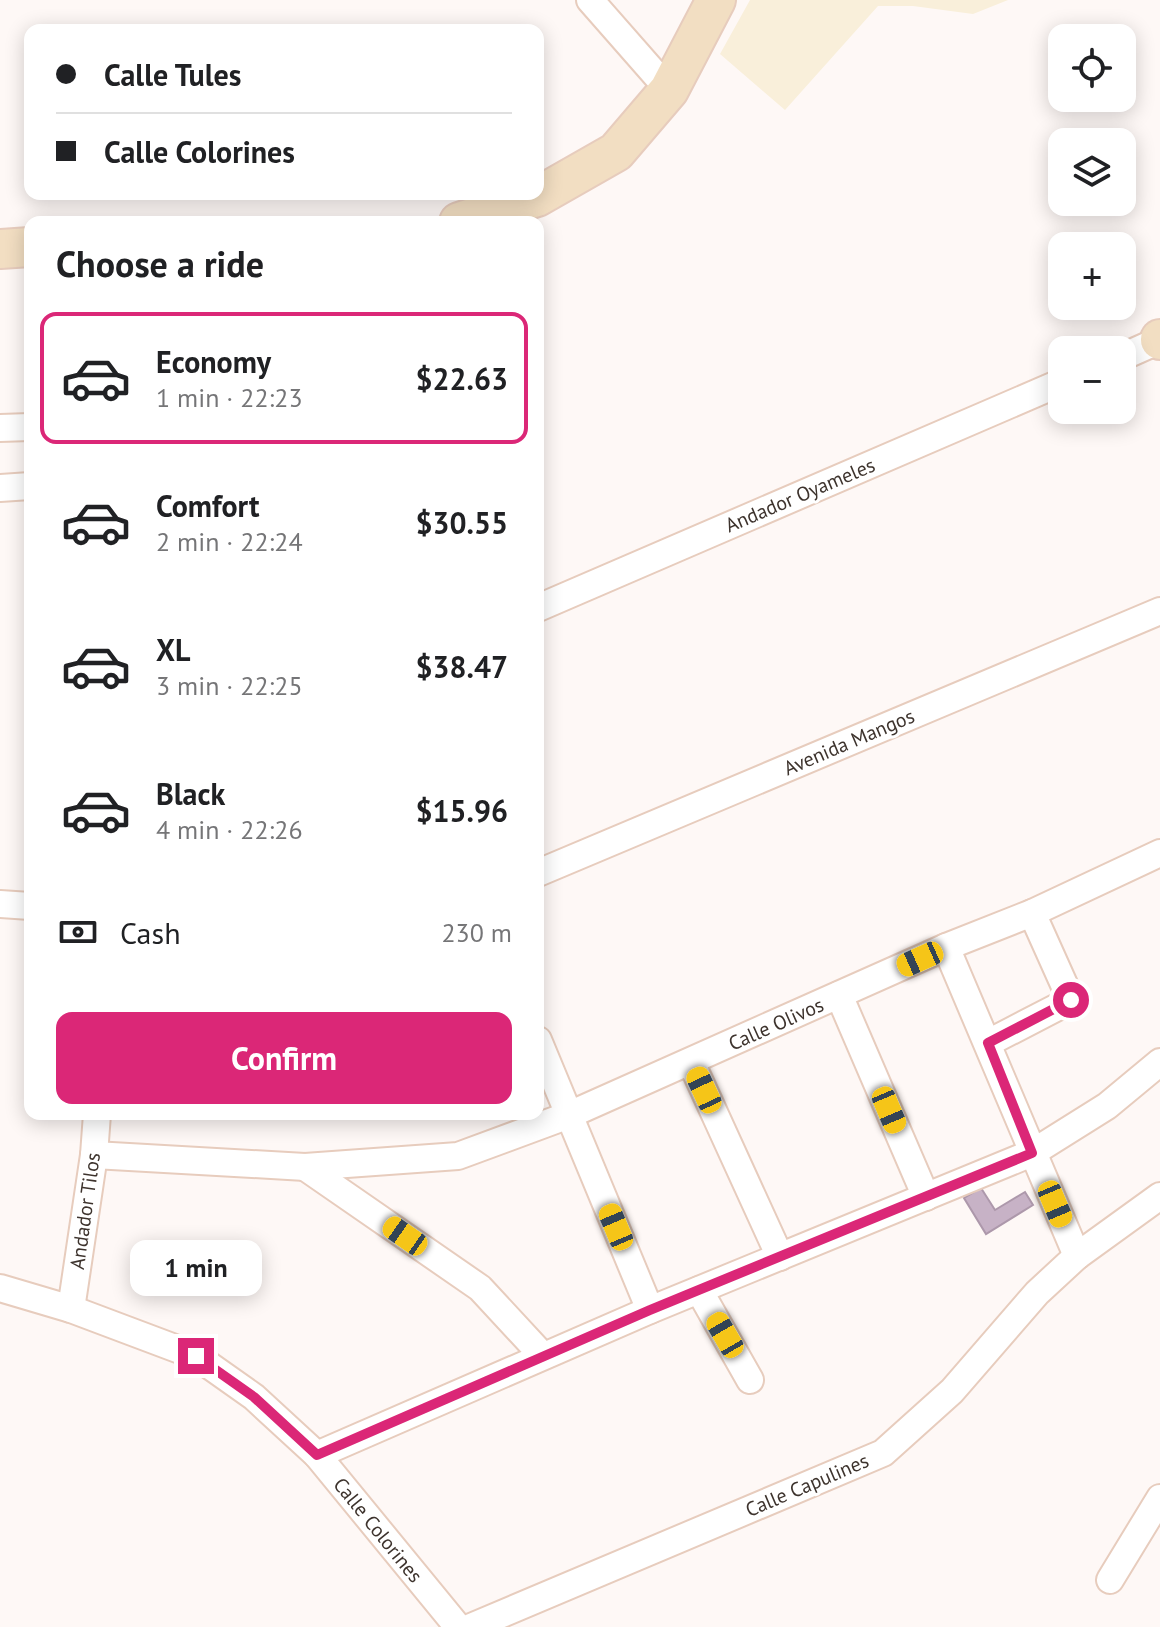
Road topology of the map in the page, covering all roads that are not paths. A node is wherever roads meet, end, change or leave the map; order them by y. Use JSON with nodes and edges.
{"nodes":[{"id":1,"x":590,"y":0,"type":"edge"},
{"id":2,"x":716,"y":0,"type":"edge"},
{"id":3,"x":669,"y":90,"type":"junction"},
{"id":4,"x":544,"y":193,"type":"edge"},
{"id":5,"x":528,"y":200,"type":"edge"},
{"id":6,"x":478,"y":216,"type":"edge"},
{"id":7,"x":24,"y":247,"type":"edge"},
{"id":8,"x":0,"y":249,"type":"edge"},
{"id":9,"x":1160,"y":340,"type":"edge"},
{"id":10,"x":1136,"y":351,"type":"edge"},
{"id":11,"x":1048,"y":388,"type":"edge"},
{"id":12,"x":24,"y":427,"type":"edge"},
{"id":13,"x":0,"y":428,"type":"edge"},
{"id":14,"x":24,"y":486,"type":"edge"},
{"id":15,"x":0,"y":488,"type":"edge"},
{"id":16,"x":544,"y":605,"type":"edge"},
{"id":17,"x":1160,"y":611,"type":"edge"},
{"id":18,"x":1160,"y":853,"type":"edge"},
{"id":19,"x":544,"y":870,"type":"edge"},
{"id":20,"x":0,"y":904,"type":"edge"},
{"id":21,"x":24,"y":906,"type":"edge"},
{"id":22,"x":1032,"y":913,"type":"junction"},
{"id":23,"x":946,"y":947,"type":"junction"},
{"id":24,"x":839,"y":995,"type":"junction"},
{"id":25,"x":988,"y":1043,"type":"junction"},
{"id":26,"x":544,"y":1055,"type":"edge"},
{"id":27,"x":691,"y":1062,"type":"junction"},
{"id":28,"x":1160,"y":1062,"type":"edge"},
{"id":29,"x":569,"y":1115,"type":"junction"},
{"id":30,"x":97,"y":1120,"type":"edge"},
{"id":31,"x":1032,"y":1153,"type":"junction"},
{"id":32,"x":94,"y":1155,"type":"junction"},
{"id":33,"x":305,"y":1167,"type":"junction"},
{"id":34,"x":1160,"y":1196,"type":"edge"},
{"id":35,"x":926,"y":1197,"type":"junction"},
{"id":36,"x":1077,"y":1256,"type":"junction"},
{"id":37,"x":780,"y":1257,"type":"junction"},
{"id":38,"x":0,"y":1288,"type":"edge"},
{"id":39,"x":699,"y":1290,"type":"junction"},
{"id":40,"x":71,"y":1309,"type":"junction"},
{"id":41,"x":650,"y":1310,"type":"junction"},
{"id":42,"x":543,"y":1356,"type":"junction"},
{"id":43,"x":750,"y":1380,"type":"dead end"},
{"id":44,"x":317,"y":1455,"type":"junction"},
{"id":45,"x":1160,"y":1498,"type":"edge"},
{"id":46,"x":1110,"y":1580,"type":"dead end"},
{"id":47,"x":458,"y":1627,"type":"edge"},
{"id":48,"x":471,"y":1627,"type":"edge"}],
"edges":[{"from":1,"to":3,"type":"street"},
{"from":2,"to":3,"type":"main road"},
{"from":3,"to":4,"type":"main road"},
{"from":5,"to":6,"type":"main road"},
{"from":7,"to":8,"type":"main road"},
{"from":9,"to":10,"type":"street"},
{"from":11,"to":16,"type":"street","name":"Andador Oyameles"},
{"from":12,"to":13,"type":"street"},
{"from":14,"to":15,"type":"street"},
{"from":17,"to":19,"type":"street","name":"Avenida Mangos"},
{"from":18,"to":22,"type":"street","name":"Calle Olivos"},
{"from":20,"to":21,"type":"street"},
{"from":22,"to":23,"type":"street","name":"Calle Olivos"},
{"from":22,"to":25,"type":"street"},
{"from":23,"to":24,"type":"street","name":"Calle Olivos"},
{"from":23,"to":25,"type":"street"},
{"from":24,"to":27,"type":"street","name":"Calle Olivos"},
{"from":24,"to":35,"type":"street"},
{"from":25,"to":31,"type":"street"},
{"from":26,"to":29,"type":"street"},
{"from":27,"to":29,"type":"street","name":"Calle Olivos"},
{"from":27,"to":37,"type":"street"},
{"from":28,"to":31,"type":"street"},
{"from":29,"to":33,"type":"street","name":"Calle Olivos"},
{"from":29,"to":41,"type":"street"},
{"from":30,"to":32,"type":"street","name":"Andador Tilos"},
{"from":31,"to":35,"type":"street"},
{"from":31,"to":36,"type":"street"},
{"from":32,"to":33,"type":"street","name":"Calle Olivos"},
{"from":32,"to":40,"type":"street","name":"Andador Tilos"},
{"from":33,"to":42,"type":"street"},
{"from":34,"to":36,"type":"street","name":"Calle Capulines"},
{"from":35,"to":37,"type":"street"},
{"from":36,"to":48,"type":"street","name":"Calle Capulines"},
{"from":37,"to":39,"type":"street"},
{"from":38,"to":40,"type":"street","name":"Calle Colorines"},
{"from":39,"to":41,"type":"street"},
{"from":39,"to":43,"type":"street"},
{"from":40,"to":44,"type":"street","name":"Calle Colorines"},
{"from":41,"to":42,"type":"street"},
{"from":42,"to":44,"type":"street"},
{"from":44,"to":47,"type":"street","name":"Calle Colorines"},
{"from":45,"to":46,"type":"street"}]}
